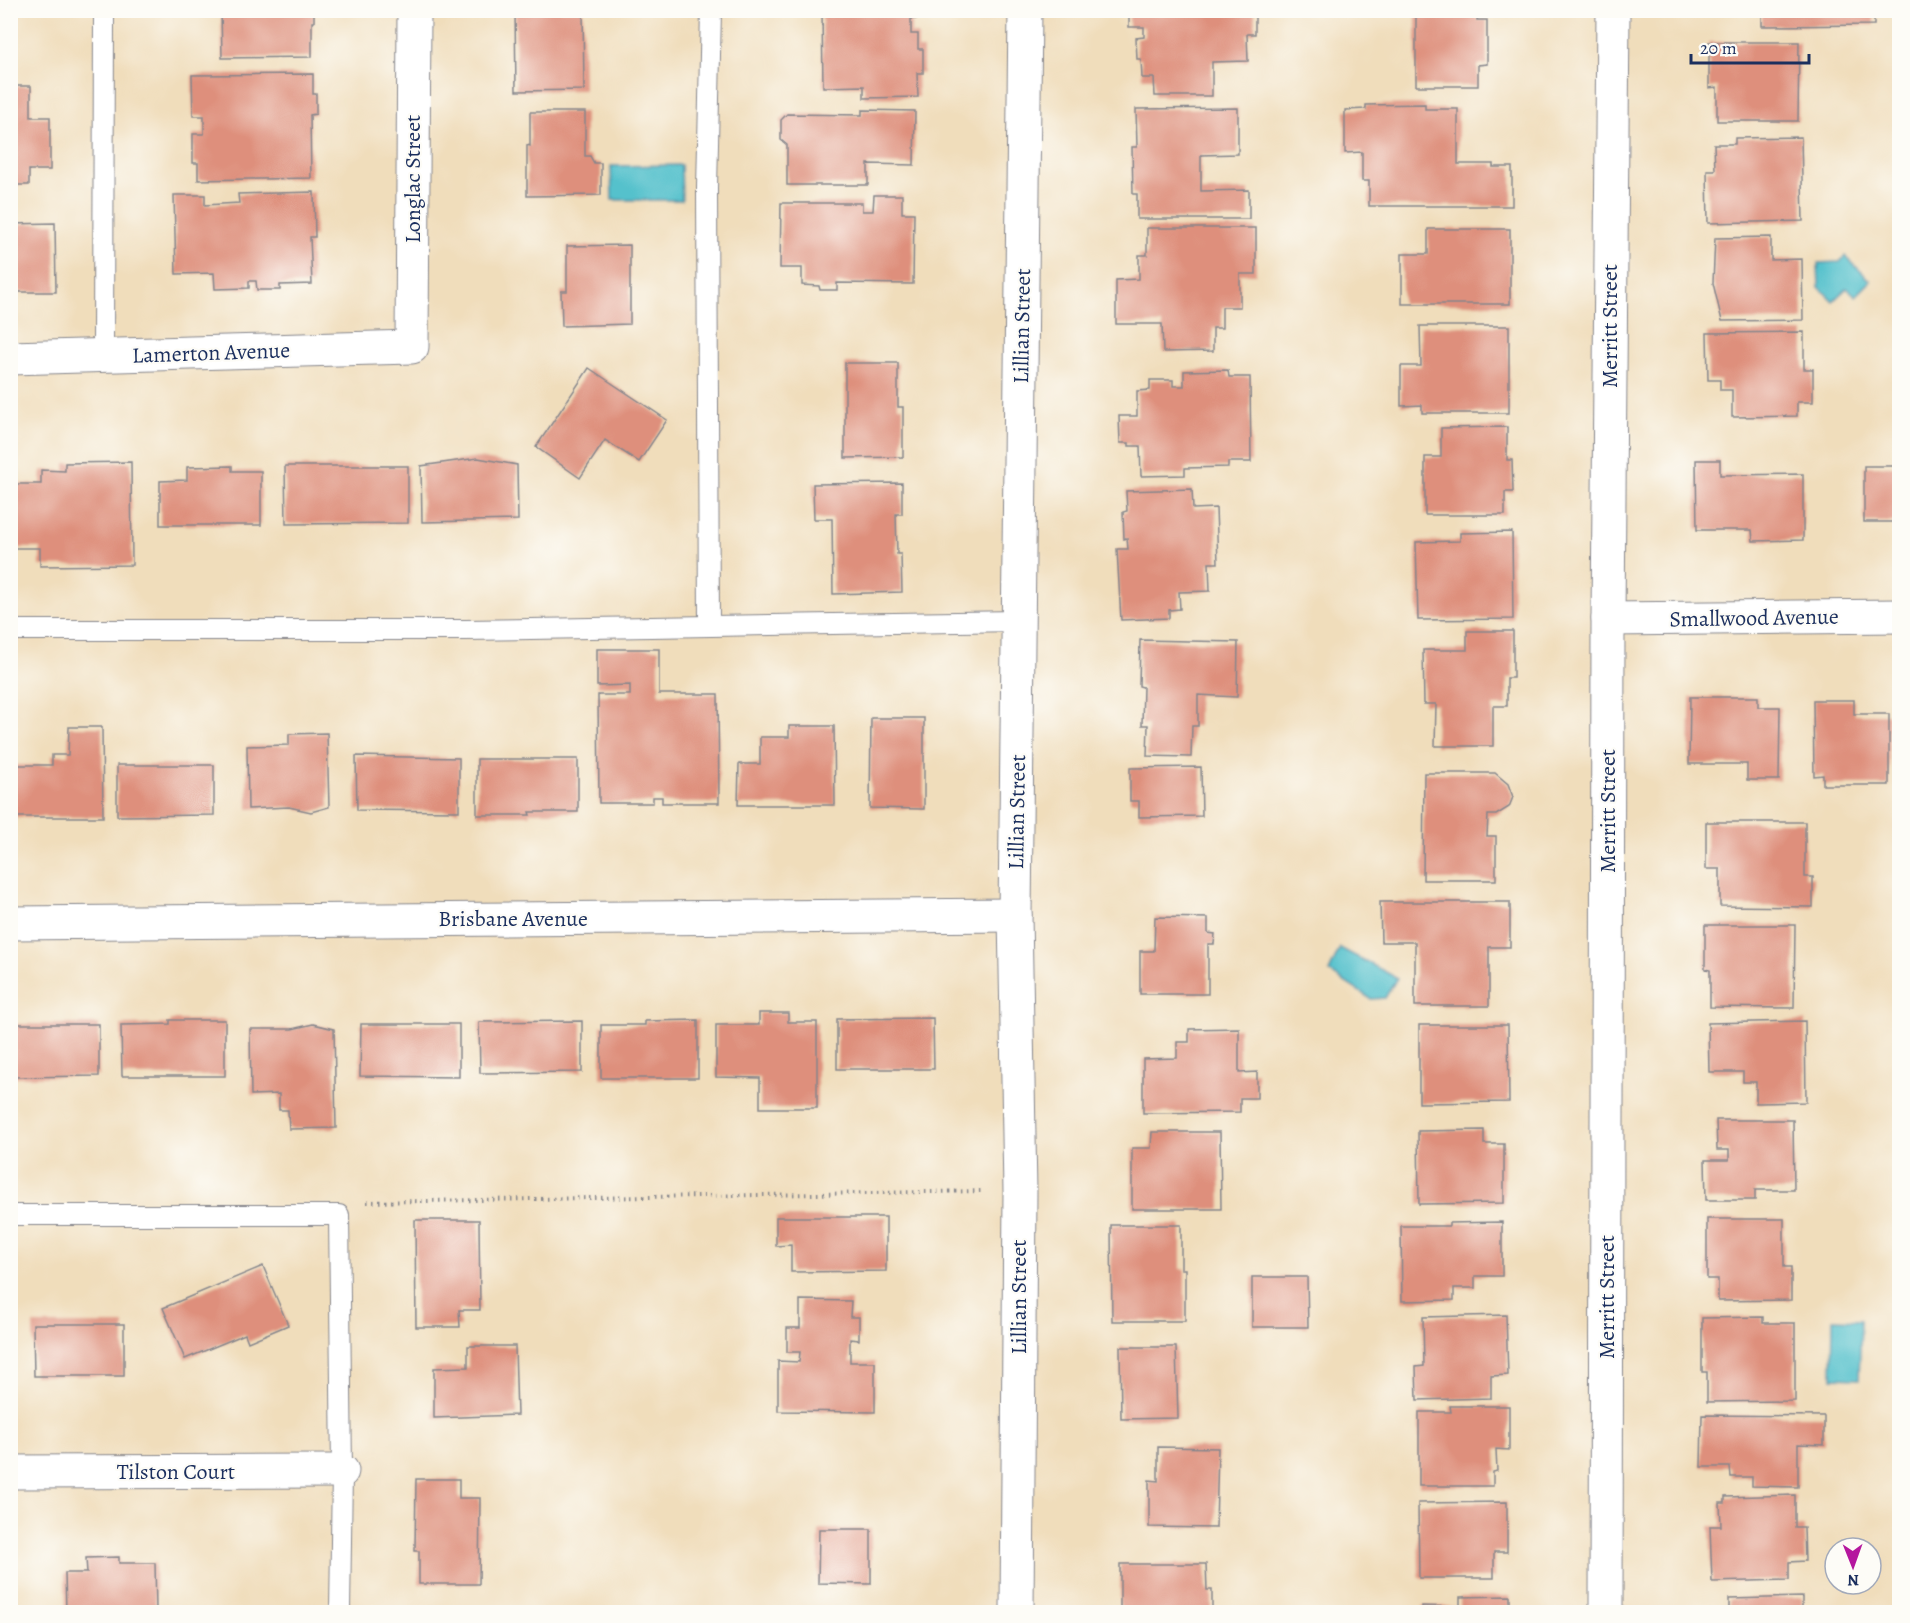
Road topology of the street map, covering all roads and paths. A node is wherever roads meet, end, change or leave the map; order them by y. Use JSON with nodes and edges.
{"nodes":[{"id":1,"x":104,"y":10,"type":"edge"},
{"id":2,"x":414,"y":10,"type":"edge"},
{"id":3,"x":711,"y":10,"type":"edge"},
{"id":4,"x":1025,"y":10,"type":"edge"},
{"id":5,"x":1612,"y":10,"type":"edge"},
{"id":6,"x":412,"y":347,"type":"joint"},
{"id":7,"x":103,"y":356,"type":"junction"},
{"id":8,"x":10,"y":358,"type":"edge"},
{"id":9,"x":1899,"y":616,"type":"edge"},
{"id":10,"x":1608,"y":619,"type":"junction"},
{"id":11,"x":1019,"y":621,"type":"junction"},
{"id":12,"x":710,"y":626,"type":"junction"},
{"id":13,"x":10,"y":630,"type":"edge"},
{"id":14,"x":1016,"y":915,"type":"junction"},
{"id":15,"x":10,"y":923,"type":"edge"},
{"id":16,"x":1020,"y":1191,"type":"junction"},
{"id":17,"x":10,"y":1215,"type":"edge"},
{"id":18,"x":339,"y":1215,"type":"junction"},
{"id":19,"x":342,"y":1471,"type":"junction"},
{"id":20,"x":10,"y":1472,"type":"edge"},
{"id":21,"x":340,"y":1612,"type":"edge"},
{"id":22,"x":1017,"y":1612,"type":"edge"},
{"id":23,"x":1606,"y":1612,"type":"edge"}],
"edges":[{"from":1,"to":7,"type":"lane"},
{"from":2,"to":6,"type":"street","name":"Longlac Street"},
{"from":3,"to":12,"type":"lane"},
{"from":4,"to":11,"type":"street","name":"Lillian Street"},
{"from":5,"to":10,"type":"street","name":"Merritt Street"},
{"from":6,"to":7,"type":"street","name":"Lamerton Avenue"},
{"from":7,"to":8,"type":"street","name":"Lamerton Avenue"},
{"from":9,"to":10,"type":"street","name":"Smallwood Avenue"},
{"from":10,"to":23,"type":"street","name":"Merritt Street"},
{"from":11,"to":12,"type":"lane"},
{"from":11,"to":14,"type":"street","name":"Lillian Street"},
{"from":12,"to":13,"type":"lane"},
{"from":14,"to":15,"type":"street","name":"Brisbane Avenue"},
{"from":14,"to":16,"type":"street","name":"Lillian Street"},
{"from":16,"to":18,"type":"path"},
{"from":16,"to":22,"type":"street","name":"Lillian Street"},
{"from":17,"to":18,"type":"lane"},
{"from":18,"to":19,"type":"lane"},
{"from":19,"to":20,"type":"street","name":"Tilston Court"},
{"from":19,"to":21,"type":"lane"}]}
